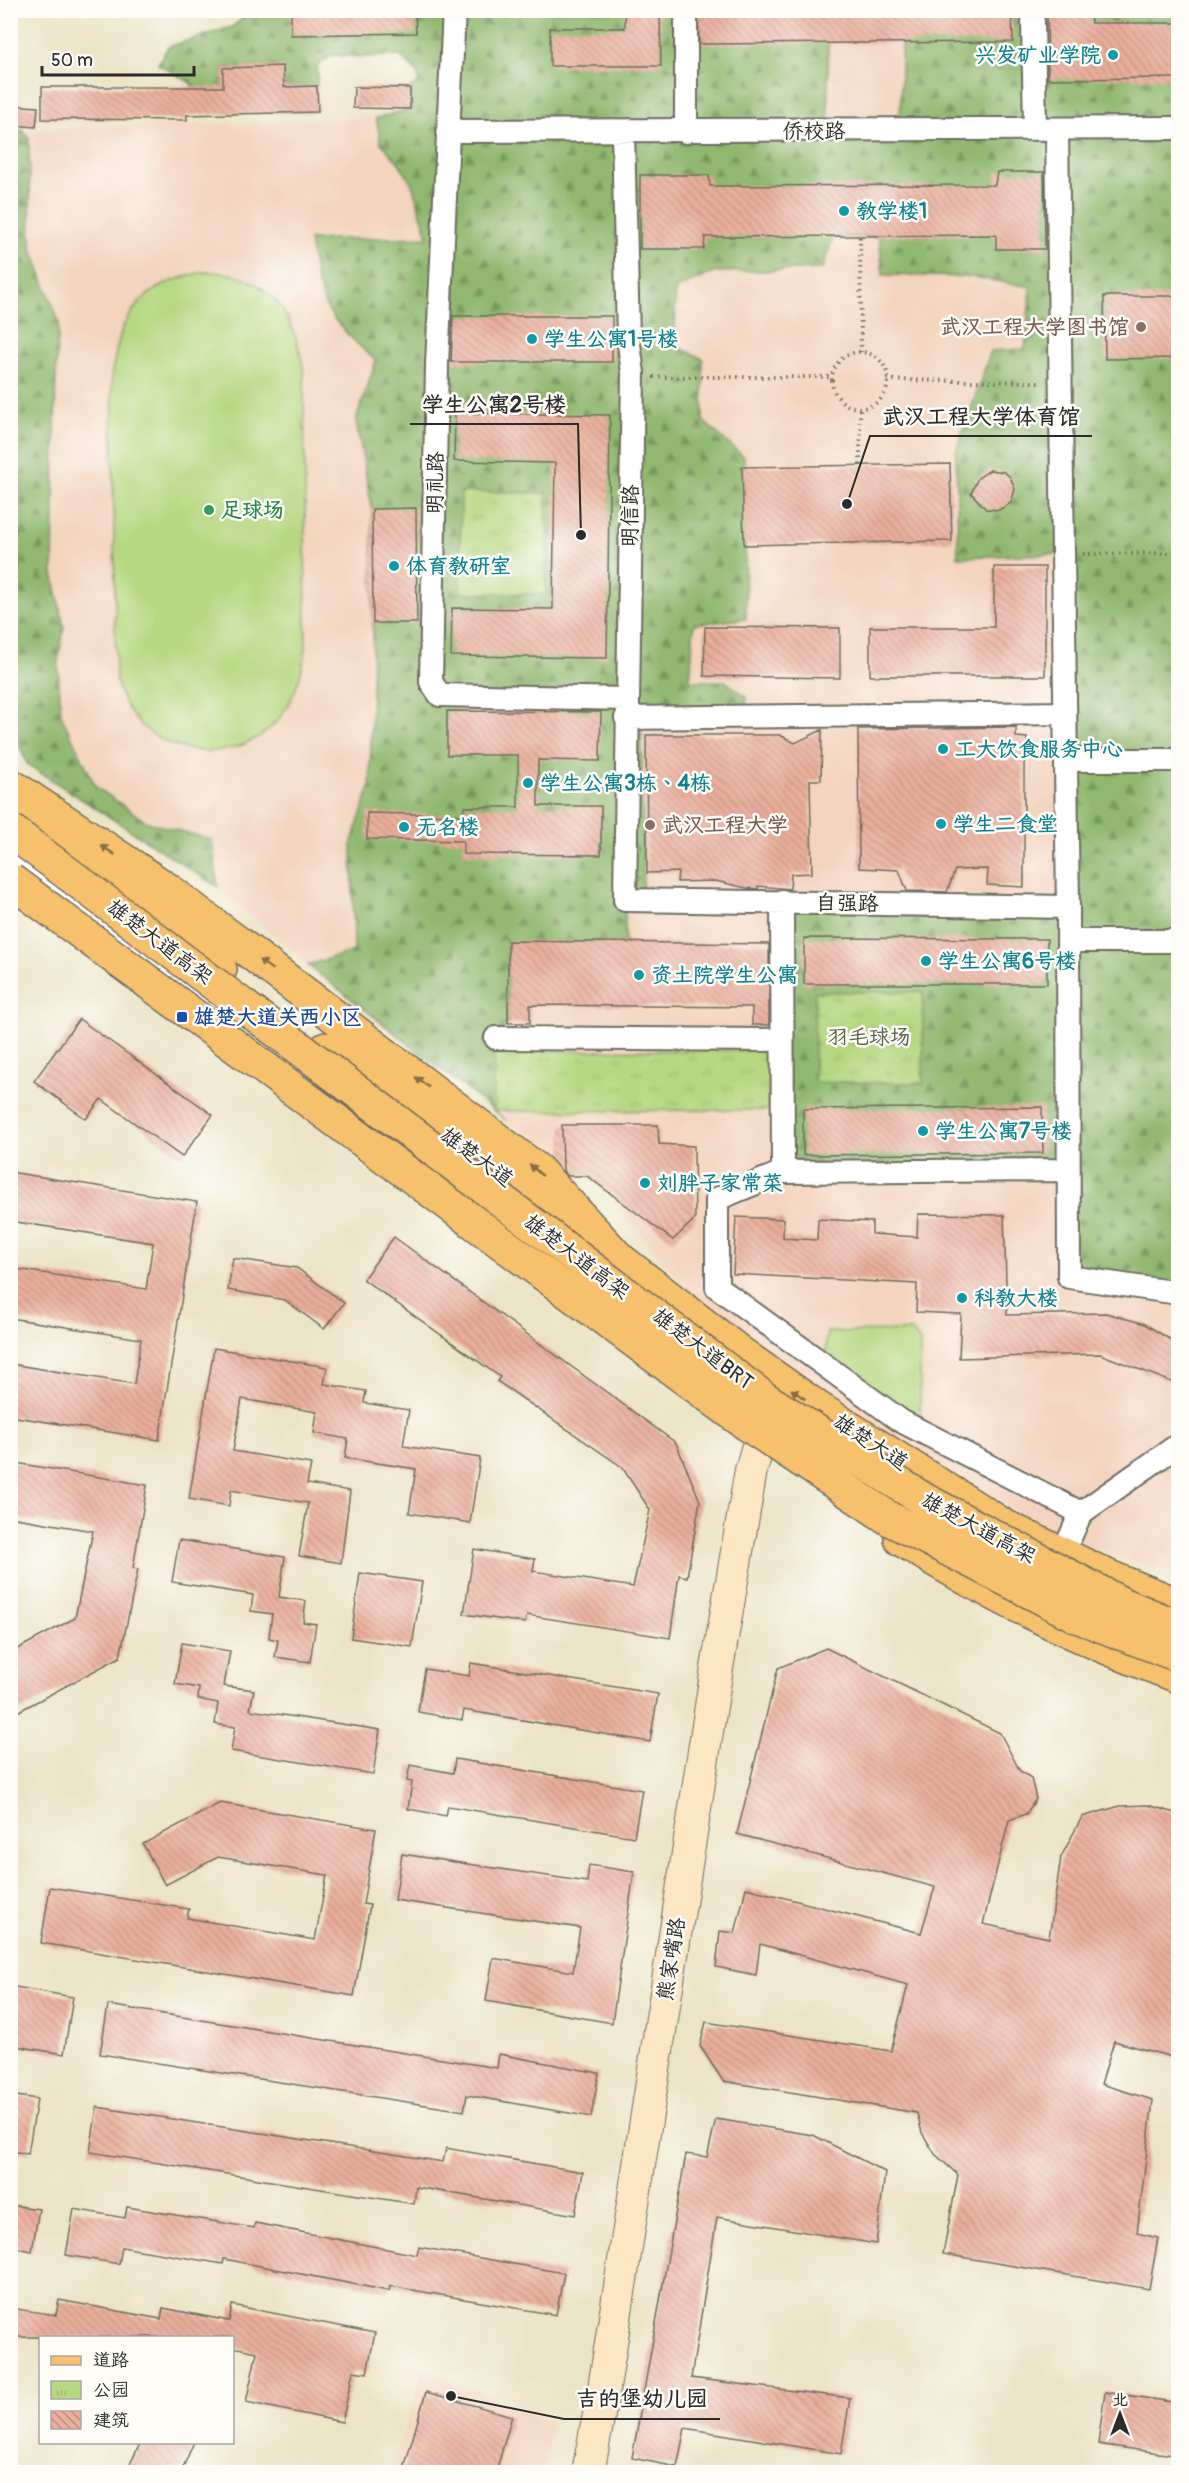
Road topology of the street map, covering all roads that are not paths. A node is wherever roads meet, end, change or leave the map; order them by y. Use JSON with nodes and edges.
{"nodes":[{"id":1,"x":454,"y":10,"type":"edge"},
{"id":2,"x":686,"y":22,"type":"dead end"},
{"id":3,"x":1034,"y":22,"type":"dead end"},
{"id":4,"x":1179,"y":128,"type":"edge"},
{"id":5,"x":1046,"y":129,"type":"junction"},
{"id":6,"x":450,"y":131,"type":"junction"},
{"id":7,"x":623,"y":132,"type":"junction"},
{"id":8,"x":686,"y":132,"type":"junction"},
{"id":9,"x":627,"y":708,"type":"junction"},
{"id":10,"x":1065,"y":713,"type":"junction"},
{"id":11,"x":1066,"y":760,"type":"junction"},
{"id":12,"x":1179,"y":760,"type":"edge"},
{"id":13,"x":10,"y":785,"type":"edge"},
{"id":14,"x":10,"y":808,"type":"edge"},
{"id":15,"x":10,"y":830,"type":"edge"},
{"id":16,"x":10,"y":857,"type":"edge"},
{"id":17,"x":10,"y":880,"type":"edge"},
{"id":18,"x":10,"y":899,"type":"edge"},
{"id":19,"x":625,"y":900,"type":"joint"},
{"id":20,"x":782,"y":901,"type":"junction"},
{"id":21,"x":1068,"y":907,"type":"junction"},
{"id":22,"x":1068,"y":941,"type":"junction"},
{"id":23,"x":1179,"y":941,"type":"edge"},
{"id":24,"x":496,"y":1038,"type":"dead end"},
{"id":25,"x":782,"y":1040,"type":"junction"},
{"id":26,"x":1068,"y":1170,"type":"junction"},
{"id":27,"x":783,"y":1172,"type":"junction"},
{"id":28,"x":443,"y":1176,"type":"dead end"},
{"id":29,"x":619,"y":1259,"type":"junction"},
{"id":30,"x":1179,"y":1293,"type":"edge"},
{"id":31,"x":1179,"y":1445,"type":"edge"},
{"id":32,"x":758,"y":1446,"type":"junction"},
{"id":33,"x":855,"y":1477,"type":"dead end"},
{"id":34,"x":1081,"y":1513,"type":"junction"},
{"id":35,"x":932,"y":1523,"type":"dead end"},
{"id":36,"x":1027,"y":1537,"type":"junction"},
{"id":37,"x":1068,"y":1542,"type":"dead end"},
{"id":38,"x":996,"y":1593,"type":"junction"},
{"id":39,"x":1179,"y":1605,"type":"edge"},
{"id":40,"x":1114,"y":1617,"type":"dead end"},
{"id":41,"x":1179,"y":1627,"type":"edge"},
{"id":42,"x":1179,"y":1642,"type":"edge"},
{"id":43,"x":1179,"y":1655,"type":"edge"},
{"id":44,"x":1179,"y":1676,"type":"edge"},
{"id":45,"x":588,"y":2472,"type":"edge"}],
"edges":[{"from":1,"to":6,"type":"street","name":"明礼路"},
{"from":2,"to":8,"type":"street"},
{"from":3,"to":5,"type":"street"},
{"from":4,"to":5,"type":"street","name":"侨校路"},
{"from":5,"to":8,"type":"street","name":"侨校路"},
{"from":5,"to":10,"type":"street"},
{"from":6,"to":7,"type":"street","name":"侨校路"},
{"from":6,"to":9,"type":"street","name":"明礼路"},
{"from":7,"to":8,"type":"street","name":"侨校路"},
{"from":7,"to":9,"type":"street","name":"明信路"},
{"from":9,"to":10,"type":"street"},
{"from":9,"to":19,"type":"street","name":"明信路"},
{"from":10,"to":11,"type":"street"},
{"from":11,"to":12,"type":"street"},
{"from":11,"to":21,"type":"street"},
{"from":29,"to":13,"type":"main road","one_way":true},
{"from":14,"to":29,"type":"main road","name":"雄楚大道"},
{"from":15,"to":41,"type":"main road","name":"雄楚大道高架","bridge":true},
{"from":16,"to":28,"type":"lane"},
{"from":17,"to":43,"type":"main road","name":"雄楚大道高架","bridge":true},
{"from":18,"to":32,"type":"main road"},
{"from":19,"to":20,"type":"street","name":"自强路"},
{"from":20,"to":21,"type":"street","name":"自强路"},
{"from":20,"to":25,"type":"street"},
{"from":21,"to":22,"type":"street"},
{"from":22,"to":23,"type":"street"},
{"from":22,"to":26,"type":"street"},
{"from":24,"to":25,"type":"street"},
{"from":25,"to":27,"type":"street"},
{"from":26,"to":27,"type":"street"},
{"from":26,"to":30,"type":"street"},
{"from":27,"to":34,"type":"street"},
{"from":36,"to":29,"type":"main road","name":"雄楚大道","one_way":true},
{"from":31,"to":34,"type":"street"},
{"from":32,"to":38,"type":"main road"},
{"from":32,"to":45,"type":"street","name":"熊家嘴路"},
{"from":33,"to":35,"type":"lane"},
{"from":34,"to":37,"type":"street"},
{"from":36,"to":38,"type":"main road"},
{"from":36,"to":39,"type":"main road","name":"雄楚大道"},
{"from":38,"to":44,"type":"main road"},
{"from":40,"to":42,"type":"lane"}]}
